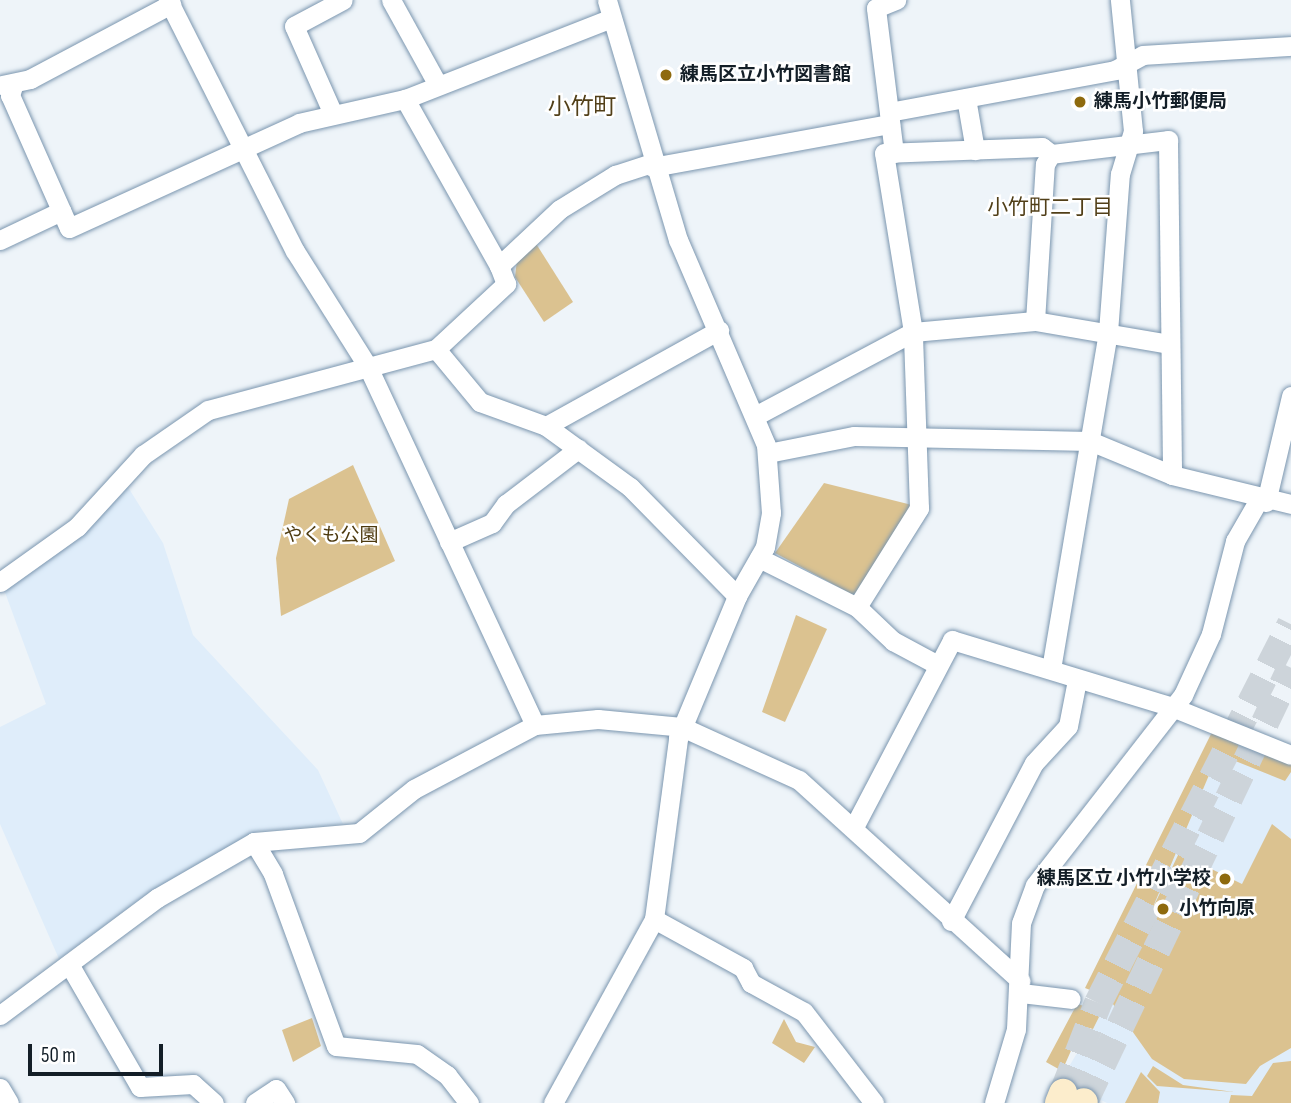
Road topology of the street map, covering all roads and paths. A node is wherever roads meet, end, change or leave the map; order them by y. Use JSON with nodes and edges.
{"nodes":[{"id":1,"x":342,"y":0,"type":"edge"},
{"id":2,"x":391,"y":0,"type":"edge"},
{"id":3,"x":896,"y":0,"type":"edge"},
{"id":4,"x":1120,"y":0,"type":"edge"},
{"id":5,"x":170,"y":2,"type":"edge"},
{"id":6,"x":609,"y":9,"type":"edge"},
{"id":7,"x":1291,"y":46,"type":"edge"},
{"id":8,"x":1128,"y":63,"type":"junction"},
{"id":9,"x":7,"y":84,"type":"edge"},
{"id":10,"x":438,"y":85,"type":"junction"},
{"id":11,"x":966,"y":98,"type":"junction"},
{"id":12,"x":405,"y":99,"type":"junction"},
{"id":13,"x":333,"y":114,"type":"junction"},
{"id":14,"x":890,"y":118,"type":"junction"},
{"id":15,"x":1130,"y":141,"type":"junction"},
{"id":16,"x":242,"y":148,"type":"junction"},
{"id":17,"x":975,"y":149,"type":"junction"},
{"id":18,"x":894,"y":153,"type":"junction"},
{"id":19,"x":1051,"y":154,"type":"junction"},
{"id":20,"x":652,"y":165,"type":"junction"},
{"id":21,"x":61,"y":211,"type":"junction"},
{"id":22,"x":0,"y":240,"type":"edge"},
{"id":23,"x":499,"y":267,"type":"junction"},
{"id":24,"x":1035,"y":321,"type":"junction"},
{"id":25,"x":719,"y":330,"type":"junction"},
{"id":26,"x":914,"y":332,"type":"junction"},
{"id":27,"x":1108,"y":332,"type":"junction"},
{"id":28,"x":1170,"y":344,"type":"junction"},
{"id":29,"x":436,"y":348,"type":"junction"},
{"id":30,"x":368,"y":367,"type":"junction"},
{"id":31,"x":1291,"y":396,"type":"edge"},
{"id":32,"x":755,"y":415,"type":"junction"},
{"id":33,"x":546,"y":426,"type":"junction"},
{"id":34,"x":920,"y":437,"type":"junction"},
{"id":35,"x":1090,"y":441,"type":"junction"},
{"id":36,"x":578,"y":449,"type":"junction"},
{"id":37,"x":768,"y":453,"type":"junction"},
{"id":38,"x":1172,"y":475,"type":"junction"},
{"id":39,"x":1262,"y":502,"type":"junction"},
{"id":40,"x":1291,"y":504,"type":"edge"},
{"id":41,"x":449,"y":542,"type":"junction"},
{"id":42,"x":759,"y":558,"type":"junction"},
{"id":43,"x":0,"y":582,"type":"edge"},
{"id":44,"x":737,"y":596,"type":"junction"},
{"id":45,"x":858,"y":607,"type":"junction"},
{"id":46,"x":938,"y":665,"type":"junction"},
{"id":47,"x":1051,"y":669,"type":"junction"},
{"id":48,"x":1077,"y":680,"type":"junction"},
{"id":49,"x":1172,"y":707,"type":"junction"},
{"id":50,"x":535,"y":725,"type":"junction"},
{"id":51,"x":682,"y":727,"type":"junction"},
{"id":52,"x":1290,"y":753,"type":"edge"},
{"id":53,"x":855,"y":825,"type":"junction"},
{"id":54,"x":254,"y":842,"type":"junction"},
{"id":55,"x":654,"y":919,"type":"junction"},
{"id":56,"x":951,"y":921,"type":"junction"},
{"id":57,"x":69,"y":964,"type":"junction"},
{"id":58,"x":1021,"y":987,"type":"junction"},
{"id":59,"x":1071,"y":999,"type":"dead end"},
{"id":60,"x":0,"y":1014,"type":"edge"},
{"id":61,"x":0,"y":1088,"type":"edge"},
{"id":62,"x":9,"y":1103,"type":"edge"},
{"id":63,"x":214,"y":1103,"type":"edge"},
{"id":64,"x":255,"y":1103,"type":"edge"},
{"id":65,"x":285,"y":1103,"type":"edge"},
{"id":66,"x":470,"y":1103,"type":"edge"},
{"id":67,"x":553,"y":1103,"type":"edge"},
{"id":68,"x":873,"y":1103,"type":"edge"},
{"id":69,"x":994,"y":1103,"type":"edge"}],
"edges":[{"from":1,"to":13,"type":"street"},
{"from":2,"to":10,"type":"street"},
{"from":3,"to":14,"type":"street"},
{"from":4,"to":8,"type":"street"},
{"from":5,"to":9,"type":"street"},
{"from":5,"to":16,"type":"street"},
{"from":6,"to":10,"type":"street"},
{"from":6,"to":20,"type":"street"},
{"from":7,"to":8,"type":"street"},
{"from":8,"to":11,"type":"street"},
{"from":8,"to":15,"type":"street"},
{"from":9,"to":21,"type":"street"},
{"from":10,"to":12,"type":"street"},
{"from":11,"to":14,"type":"street"},
{"from":11,"to":17,"type":"street"},
{"from":12,"to":13,"type":"street"},
{"from":12,"to":23,"type":"street"},
{"from":13,"to":16,"type":"street"},
{"from":14,"to":18,"type":"street"},
{"from":14,"to":20,"type":"street"},
{"from":15,"to":19,"type":"street"},
{"from":15,"to":27,"type":"street"},
{"from":15,"to":28,"type":"street"},
{"from":16,"to":21,"type":"street"},
{"from":16,"to":30,"type":"street"},
{"from":17,"to":18,"type":"street"},
{"from":17,"to":19,"type":"street"},
{"from":18,"to":26,"type":"street"},
{"from":19,"to":24,"type":"street"},
{"from":20,"to":23,"type":"street"},
{"from":20,"to":25,"type":"street"},
{"from":21,"to":22,"type":"street"},
{"from":23,"to":29,"type":"street"},
{"from":24,"to":26,"type":"street"},
{"from":24,"to":27,"type":"street"},
{"from":25,"to":32,"type":"street"},
{"from":25,"to":33,"type":"street"},
{"from":26,"to":32,"type":"street"},
{"from":26,"to":34,"type":"street"},
{"from":27,"to":28,"type":"street"},
{"from":27,"to":35,"type":"street"},
{"from":28,"to":38,"type":"street"},
{"from":29,"to":30,"type":"street"},
{"from":29,"to":33,"type":"street"},
{"from":30,"to":41,"type":"street"},
{"from":30,"to":43,"type":"street"},
{"from":31,"to":39,"type":"street"},
{"from":32,"to":37,"type":"street"},
{"from":33,"to":36,"type":"street"},
{"from":34,"to":35,"type":"street"},
{"from":34,"to":37,"type":"street"},
{"from":34,"to":45,"type":"street"},
{"from":35,"to":38,"type":"street"},
{"from":35,"to":47,"type":"street"},
{"from":36,"to":41,"type":"street"},
{"from":36,"to":44,"type":"street"},
{"from":37,"to":42,"type":"street"},
{"from":38,"to":39,"type":"street"},
{"from":39,"to":40,"type":"street"},
{"from":39,"to":49,"type":"street"},
{"from":41,"to":50,"type":"street"},
{"from":42,"to":44,"type":"street"},
{"from":42,"to":45,"type":"street"},
{"from":44,"to":51,"type":"street"},
{"from":45,"to":46,"type":"street"},
{"from":46,"to":47,"type":"street"},
{"from":46,"to":53,"type":"street"},
{"from":47,"to":48,"type":"street"},
{"from":48,"to":49,"type":"street"},
{"from":48,"to":56,"type":"street"},
{"from":49,"to":52,"type":"street"},
{"from":49,"to":58,"type":"street"},
{"from":50,"to":51,"type":"street"},
{"from":50,"to":54,"type":"street"},
{"from":51,"to":53,"type":"street"},
{"from":51,"to":55,"type":"street"},
{"from":53,"to":56,"type":"street"},
{"from":54,"to":57,"type":"street"},
{"from":54,"to":66,"type":"street"},
{"from":55,"to":67,"type":"street"},
{"from":55,"to":68,"type":"street"},
{"from":56,"to":58,"type":"street"},
{"from":57,"to":60,"type":"street"},
{"from":57,"to":63,"type":"street"},
{"from":58,"to":59,"type":"street"},
{"from":58,"to":69,"type":"street"},
{"from":61,"to":62,"type":"street"},
{"from":64,"to":65,"type":"street"}]}
